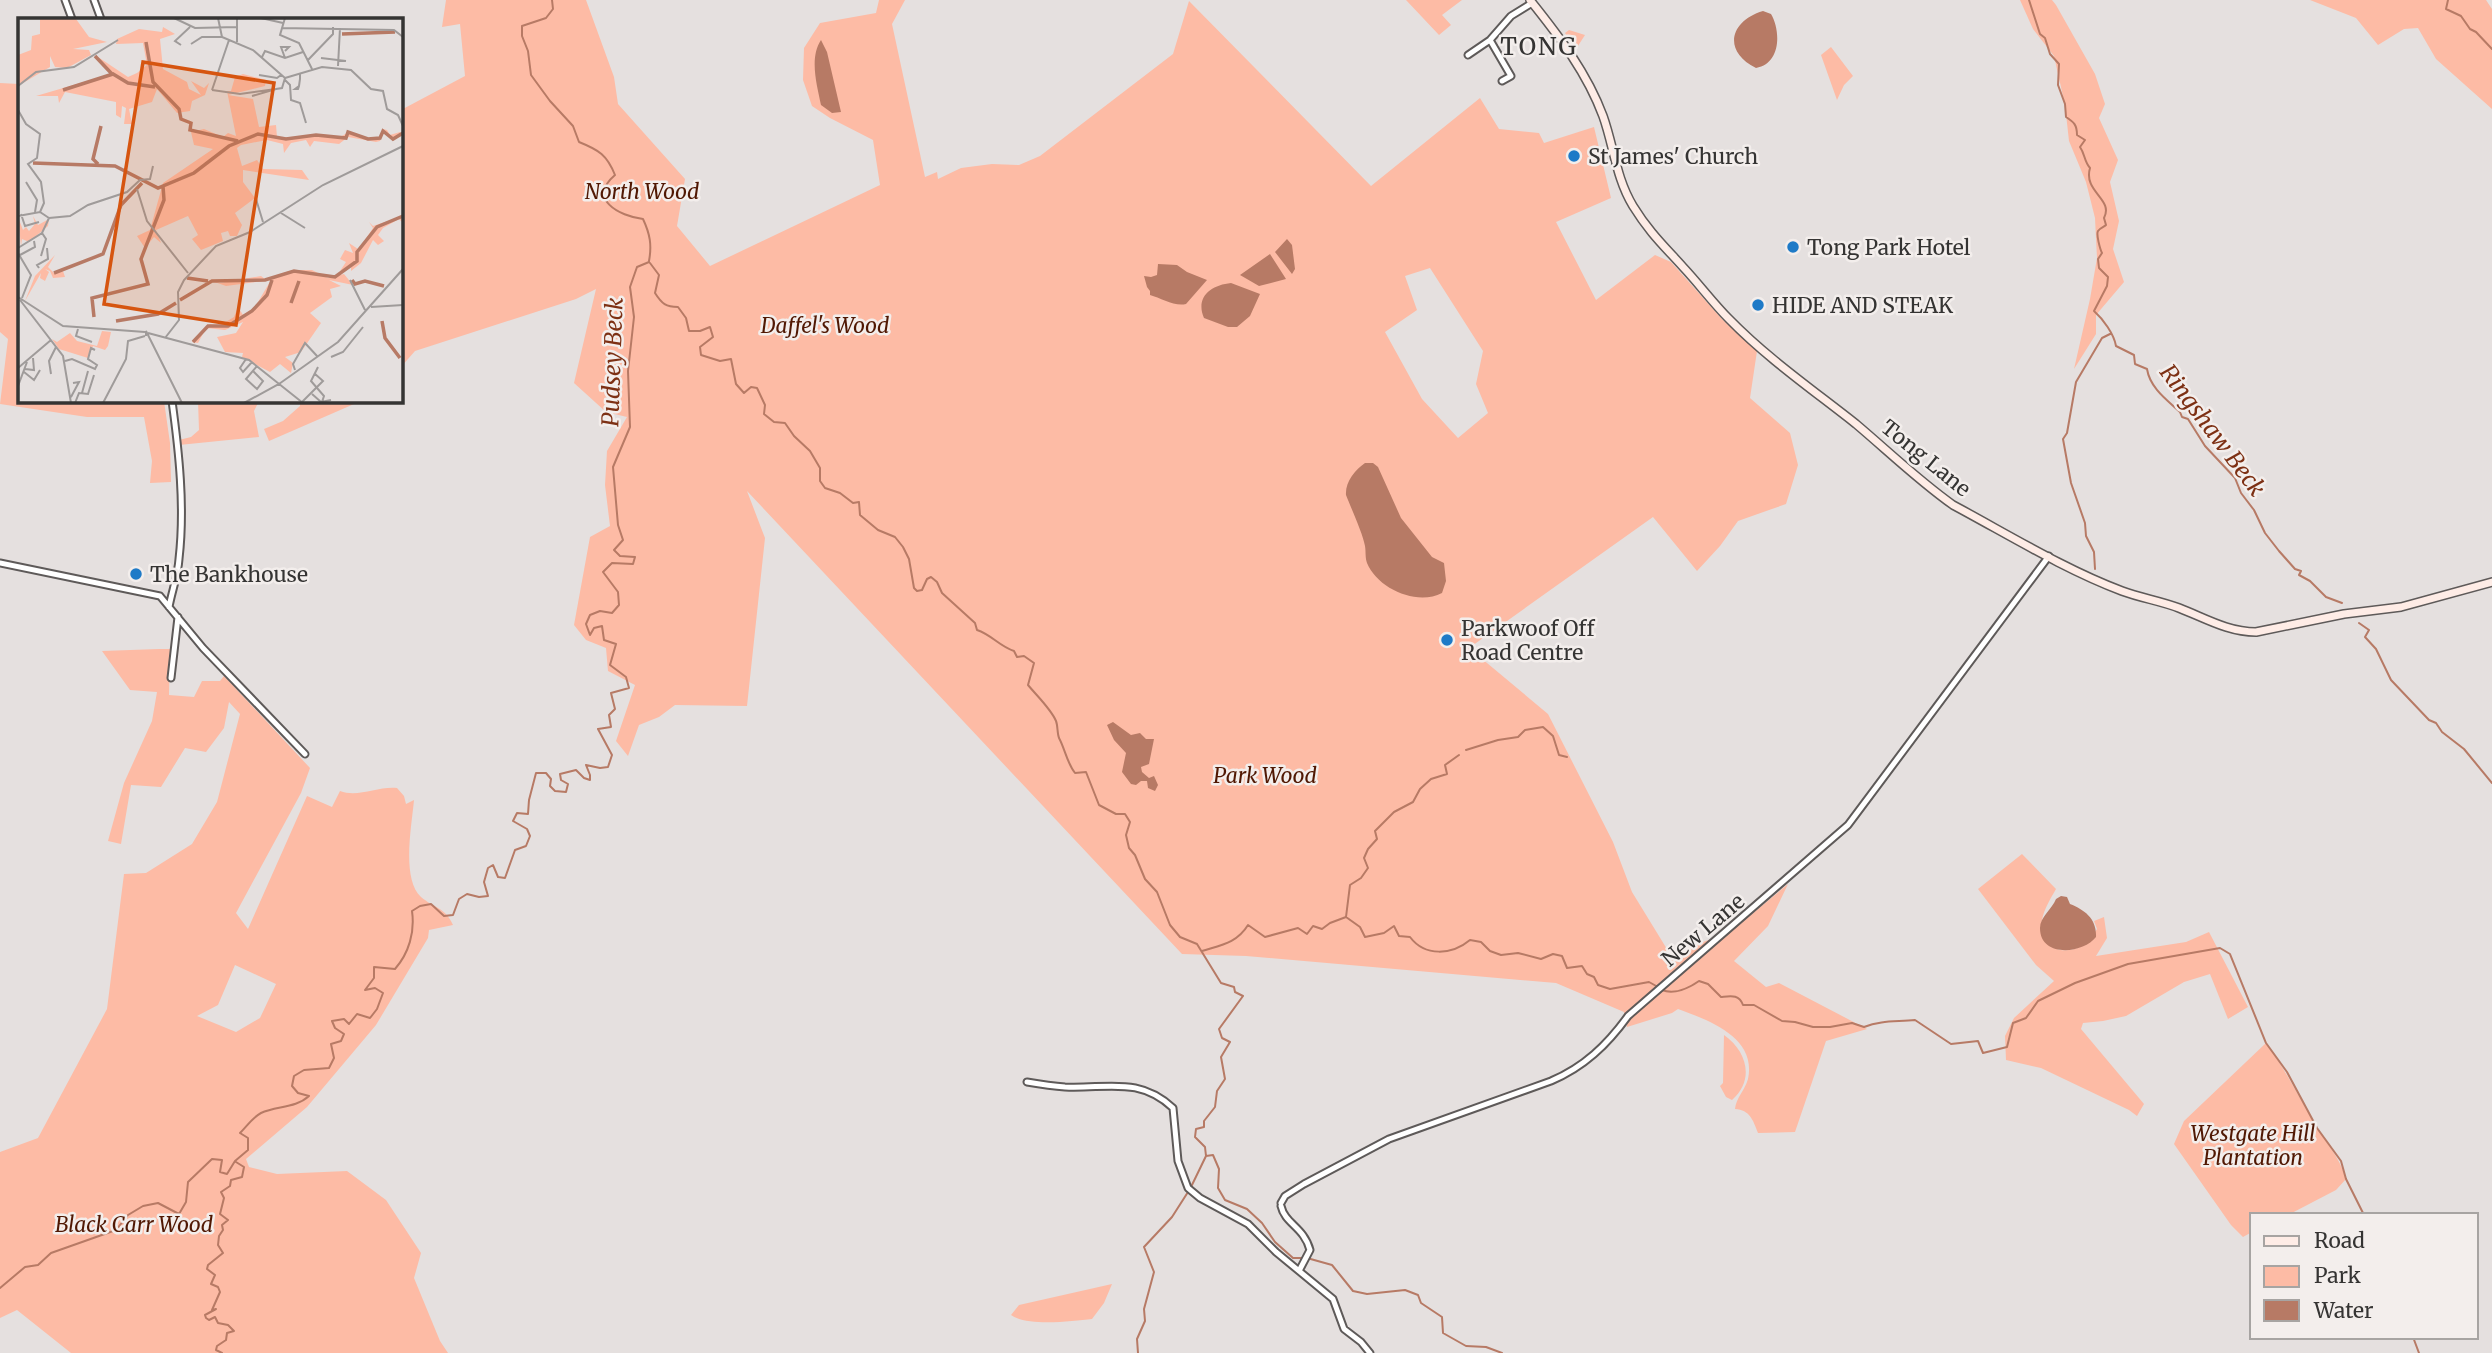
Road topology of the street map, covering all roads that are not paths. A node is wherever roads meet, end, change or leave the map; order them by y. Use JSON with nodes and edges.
{"nodes":[{"id":1,"x":65,"y":0,"type":"edge"},
{"id":2,"x":94,"y":0,"type":"edge"},
{"id":3,"x":1531,"y":1,"type":"edge"},
{"id":4,"x":72,"y":18,"type":"edge"},
{"id":5,"x":101,"y":18,"type":"edge"},
{"id":6,"x":1489,"y":40,"type":"junction"},
{"id":7,"x":1468,"y":55,"type":"dead end"},
{"id":8,"x":1502,"y":81,"type":"dead end"},
{"id":9,"x":172,"y":402,"type":"edge"},
{"id":10,"x":2049,"y":556,"type":"junction"},
{"id":11,"x":0,"y":563,"type":"edge"},
{"id":12,"x":2492,"y":582,"type":"edge"},
{"id":13,"x":169,"y":607,"type":"junction"},
{"id":14,"x":178,"y":617,"type":"junction"},
{"id":15,"x":171,"y":678,"type":"dead end"},
{"id":16,"x":305,"y":754,"type":"dead end"},
{"id":17,"x":1027,"y":1082,"type":"dead end"},
{"id":18,"x":1299,"y":1271,"type":"junction"},
{"id":19,"x":1370,"y":1353,"type":"edge"}],
"edges":[{"from":1,"to":4,"type":"street"},
{"from":2,"to":5,"type":"street"},
{"from":3,"to":6,"type":"street"},
{"from":3,"to":10,"type":"street","name":"Tong Lane"},
{"from":6,"to":7,"type":"street"},
{"from":6,"to":8,"type":"street"},
{"from":9,"to":13,"type":"street"},
{"from":10,"to":12,"type":"street","name":"Tong Lane"},
{"from":10,"to":18,"type":"street","name":"New Lane"},
{"from":11,"to":13,"type":"street"},
{"from":13,"to":14,"type":"street"},
{"from":14,"to":15,"type":"street"},
{"from":14,"to":16,"type":"street"},
{"from":17,"to":18,"type":"street"},
{"from":18,"to":19,"type":"street"}]}
